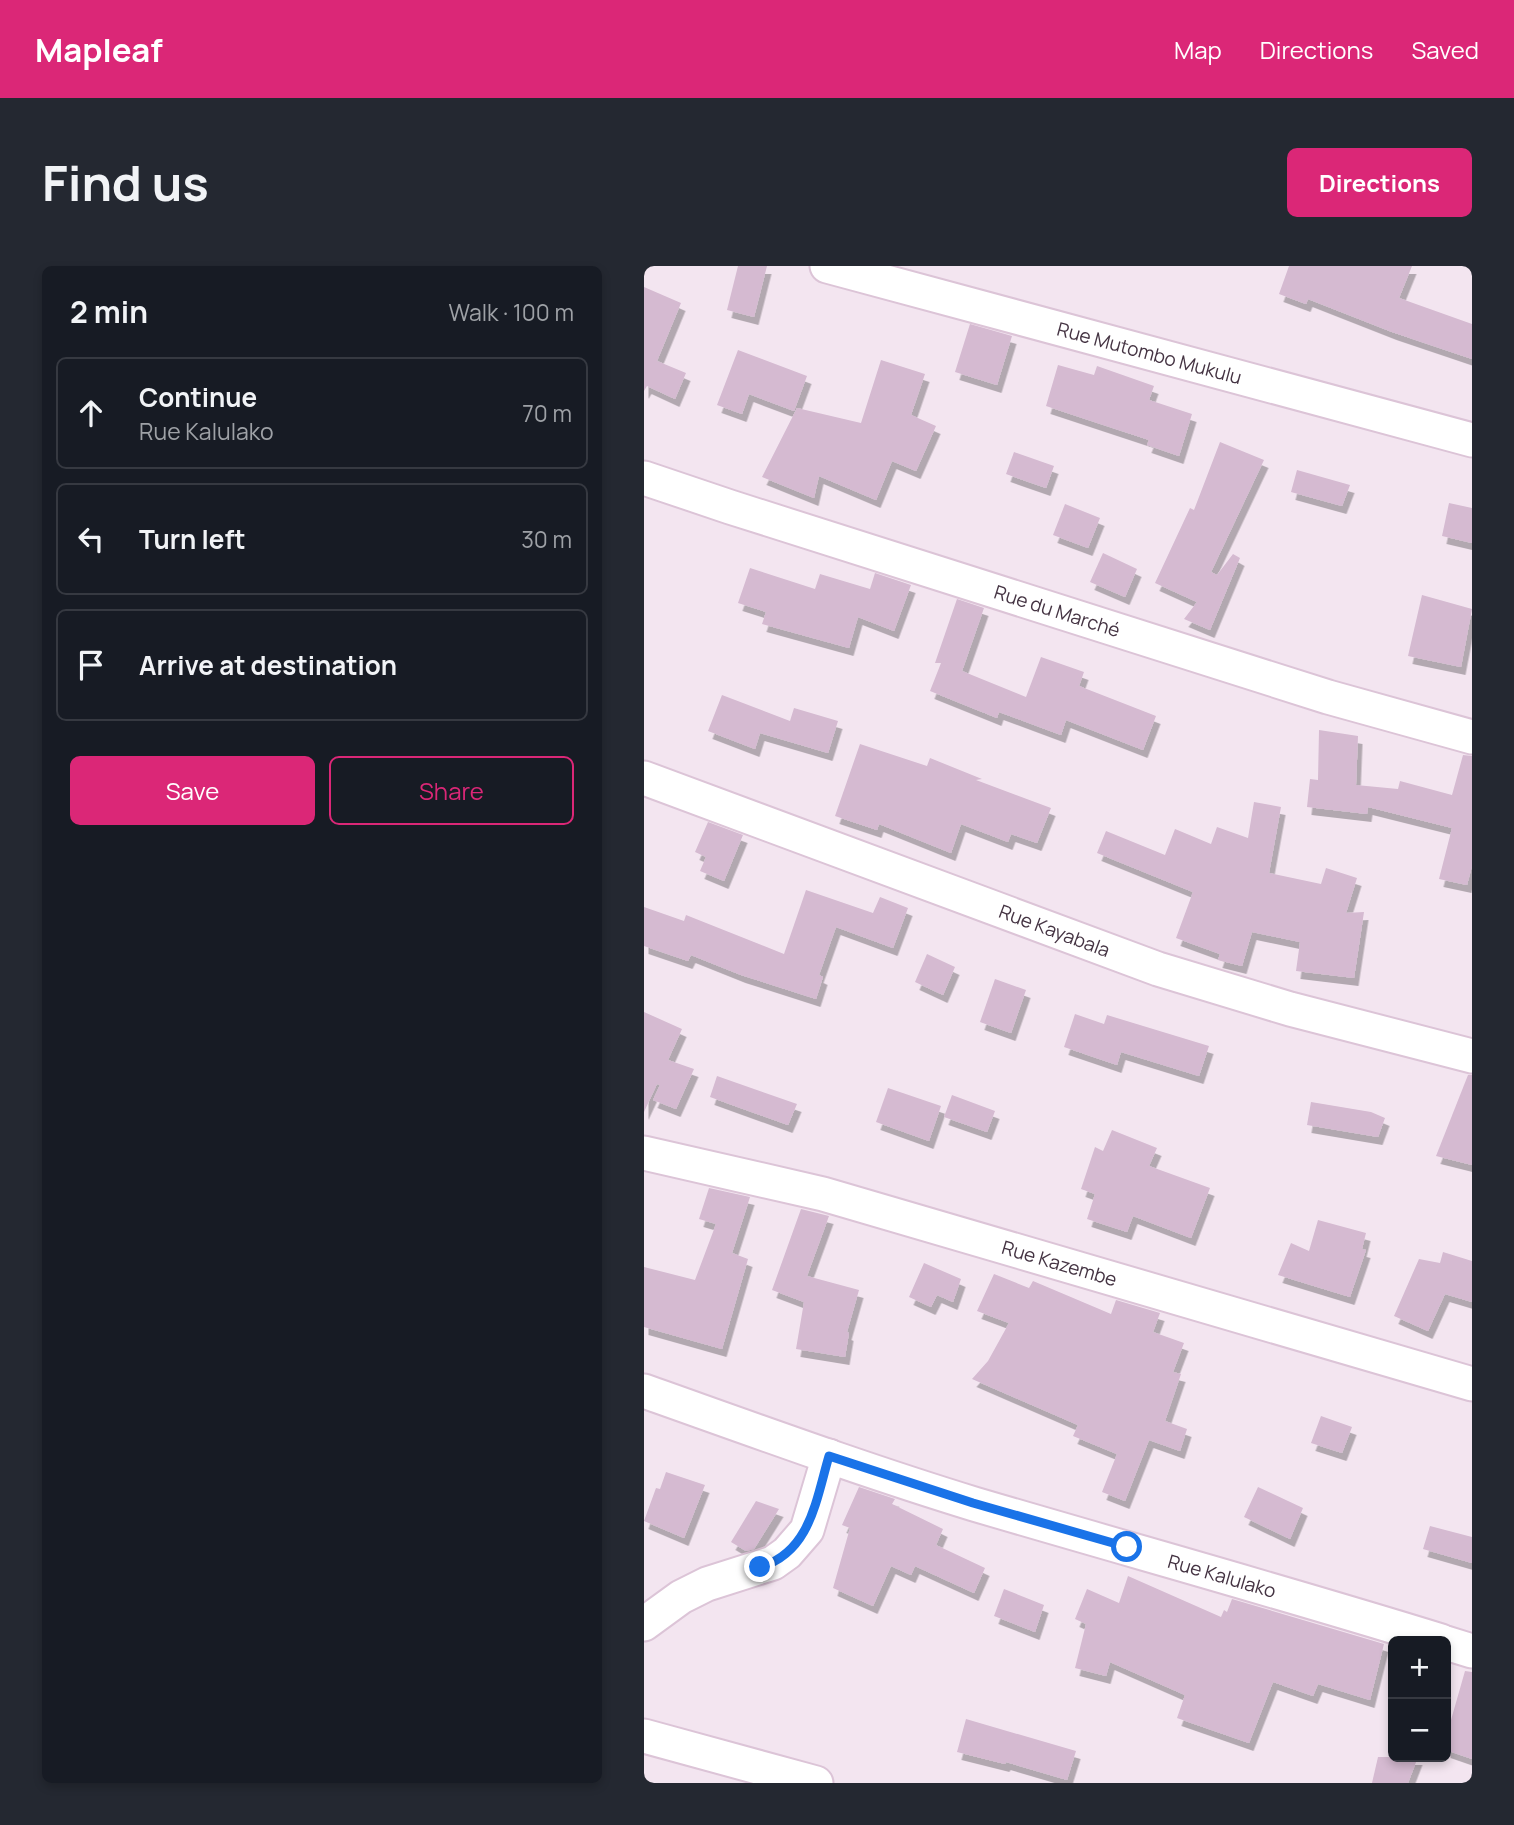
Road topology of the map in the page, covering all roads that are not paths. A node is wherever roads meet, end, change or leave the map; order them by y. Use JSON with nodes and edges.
{"nodes":[{"id":1,"x":827,"y":266,"type":"edge"},
{"id":2,"x":1472,"y":440,"type":"edge"},
{"id":3,"x":644,"y":478,"type":"edge"},
{"id":4,"x":1472,"y":737,"type":"edge"},
{"id":5,"x":644,"y":778,"type":"edge"},
{"id":6,"x":1472,"y":1056,"type":"edge"},
{"id":7,"x":644,"y":1153,"type":"edge"},
{"id":8,"x":1472,"y":1384,"type":"edge"},
{"id":9,"x":644,"y":1391,"type":"edge"},
{"id":10,"x":829,"y":1456,"type":"junction"},
{"id":11,"x":644,"y":1624,"type":"edge"},
{"id":12,"x":1423,"y":1636,"type":"edge"},
{"id":13,"x":1451,"y":1644,"type":"edge"},
{"id":14,"x":1472,"y":1651,"type":"edge"},
{"id":15,"x":644,"y":1736,"type":"edge"},
{"id":16,"x":816,"y":1783,"type":"edge"}],
"edges":[{"from":1,"to":2,"type":"street","name":"Rue Mutombo Mukulu"},
{"from":3,"to":4,"type":"street","name":"Rue du Marché"},
{"from":5,"to":6,"type":"street","name":"Rue Kayabala"},
{"from":7,"to":8,"type":"street","name":"Rue Kazembe"},
{"from":9,"to":10,"type":"street","name":"Rue Kalulako"},
{"from":10,"to":11,"type":"street"},
{"from":10,"to":12,"type":"street","name":"Rue Kalulako"},
{"from":13,"to":14,"type":"street","name":"Rue Kalulako"},
{"from":15,"to":16,"type":"street"}]}
